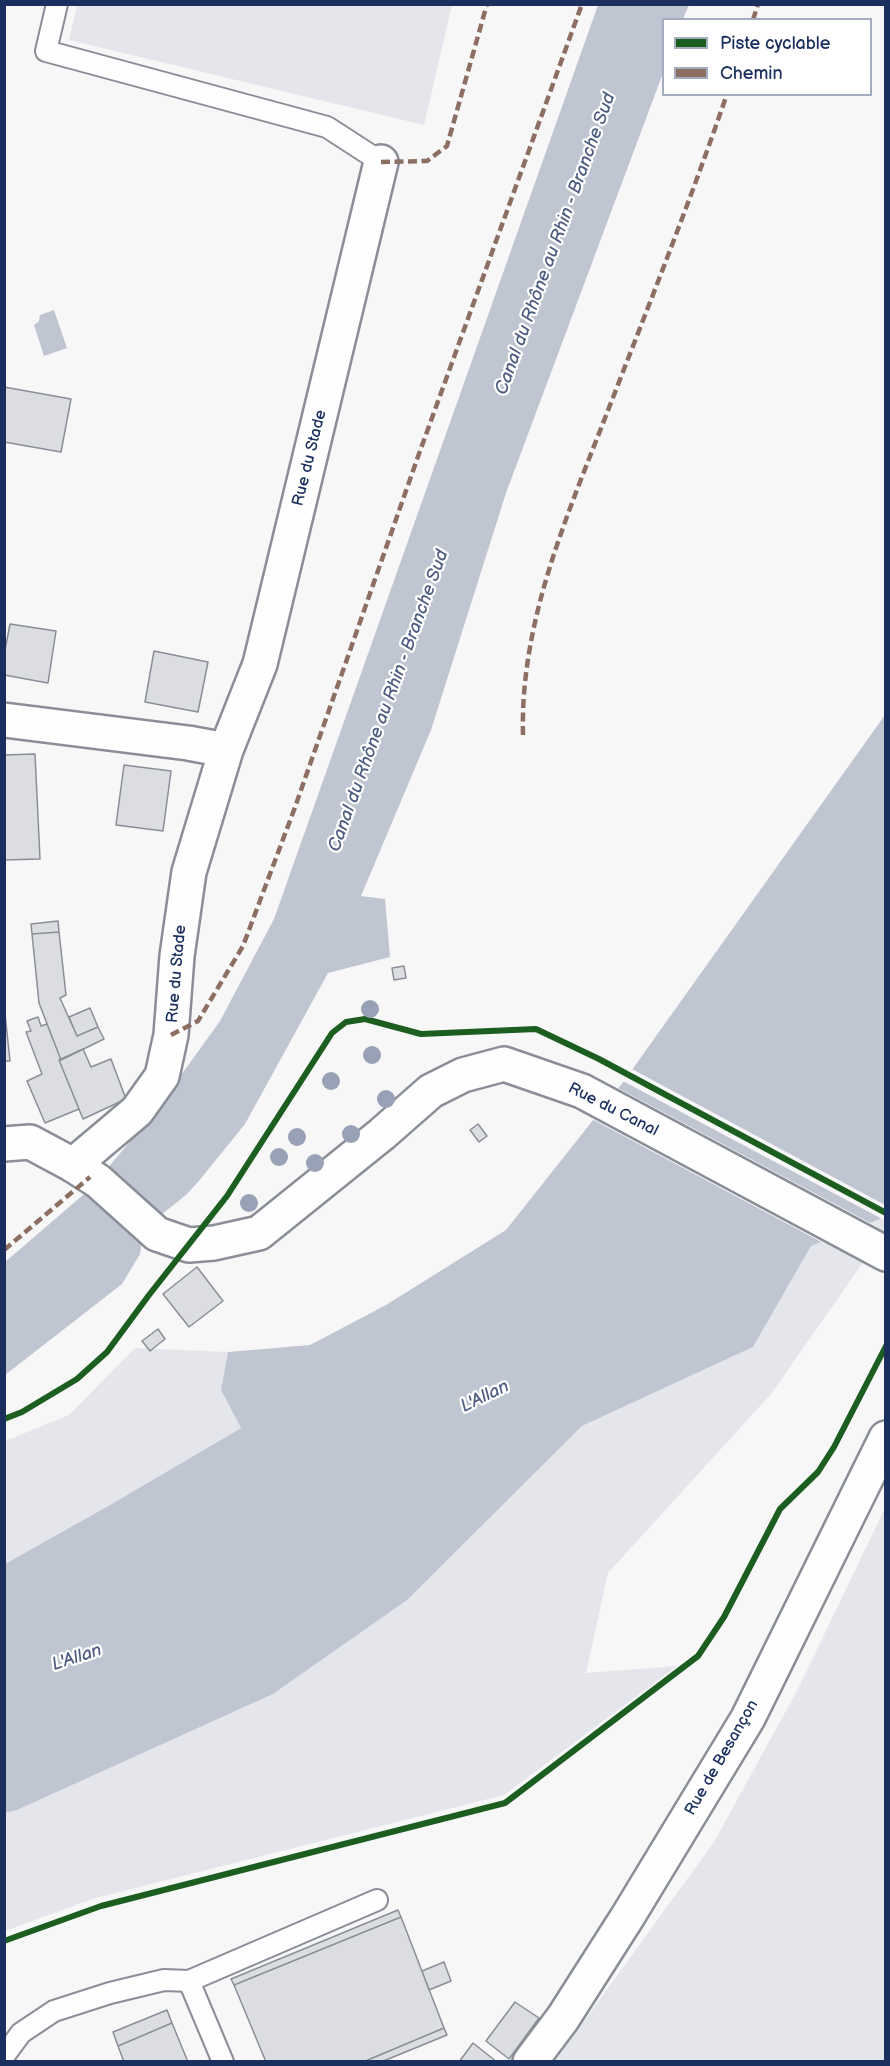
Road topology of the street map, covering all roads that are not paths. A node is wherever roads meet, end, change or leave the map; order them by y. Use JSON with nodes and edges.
{"nodes":[{"id":1,"x":57,"y":4,"type":"edge"},
{"id":2,"x":381,"y":162,"type":"joint"},
{"id":3,"x":4,"y":720,"type":"edge"},
{"id":4,"x":226,"y":750,"type":"junction"},
{"id":5,"x":4,"y":1144,"type":"edge"},
{"id":6,"x":85,"y":1173,"type":"junction"},
{"id":7,"x":885,"y":1254,"type":"edge"},
{"id":8,"x":885,"y":1438,"type":"edge"},
{"id":9,"x":377,"y":1900,"type":"dead end"},
{"id":10,"x":189,"y":1981,"type":"junction"},
{"id":11,"x":4,"y":2056,"type":"edge"},
{"id":12,"x":223,"y":2061,"type":"edge"},
{"id":13,"x":530,"y":2061,"type":"edge"}],
"edges":[{"from":1,"to":2,"type":"lane"},
{"from":2,"to":4,"type":"street","name":"Rue du Stade"},
{"from":3,"to":4,"type":"street"},
{"from":4,"to":6,"type":"street","name":"Rue du Stade"},
{"from":5,"to":6,"type":"street"},
{"from":6,"to":7,"type":"street","name":"Rue du Canal"},
{"from":8,"to":13,"type":"street","name":"Rue de Besançon"},
{"from":9,"to":10,"type":"lane"},
{"from":10,"to":11,"type":"lane"},
{"from":10,"to":12,"type":"lane"}]}
